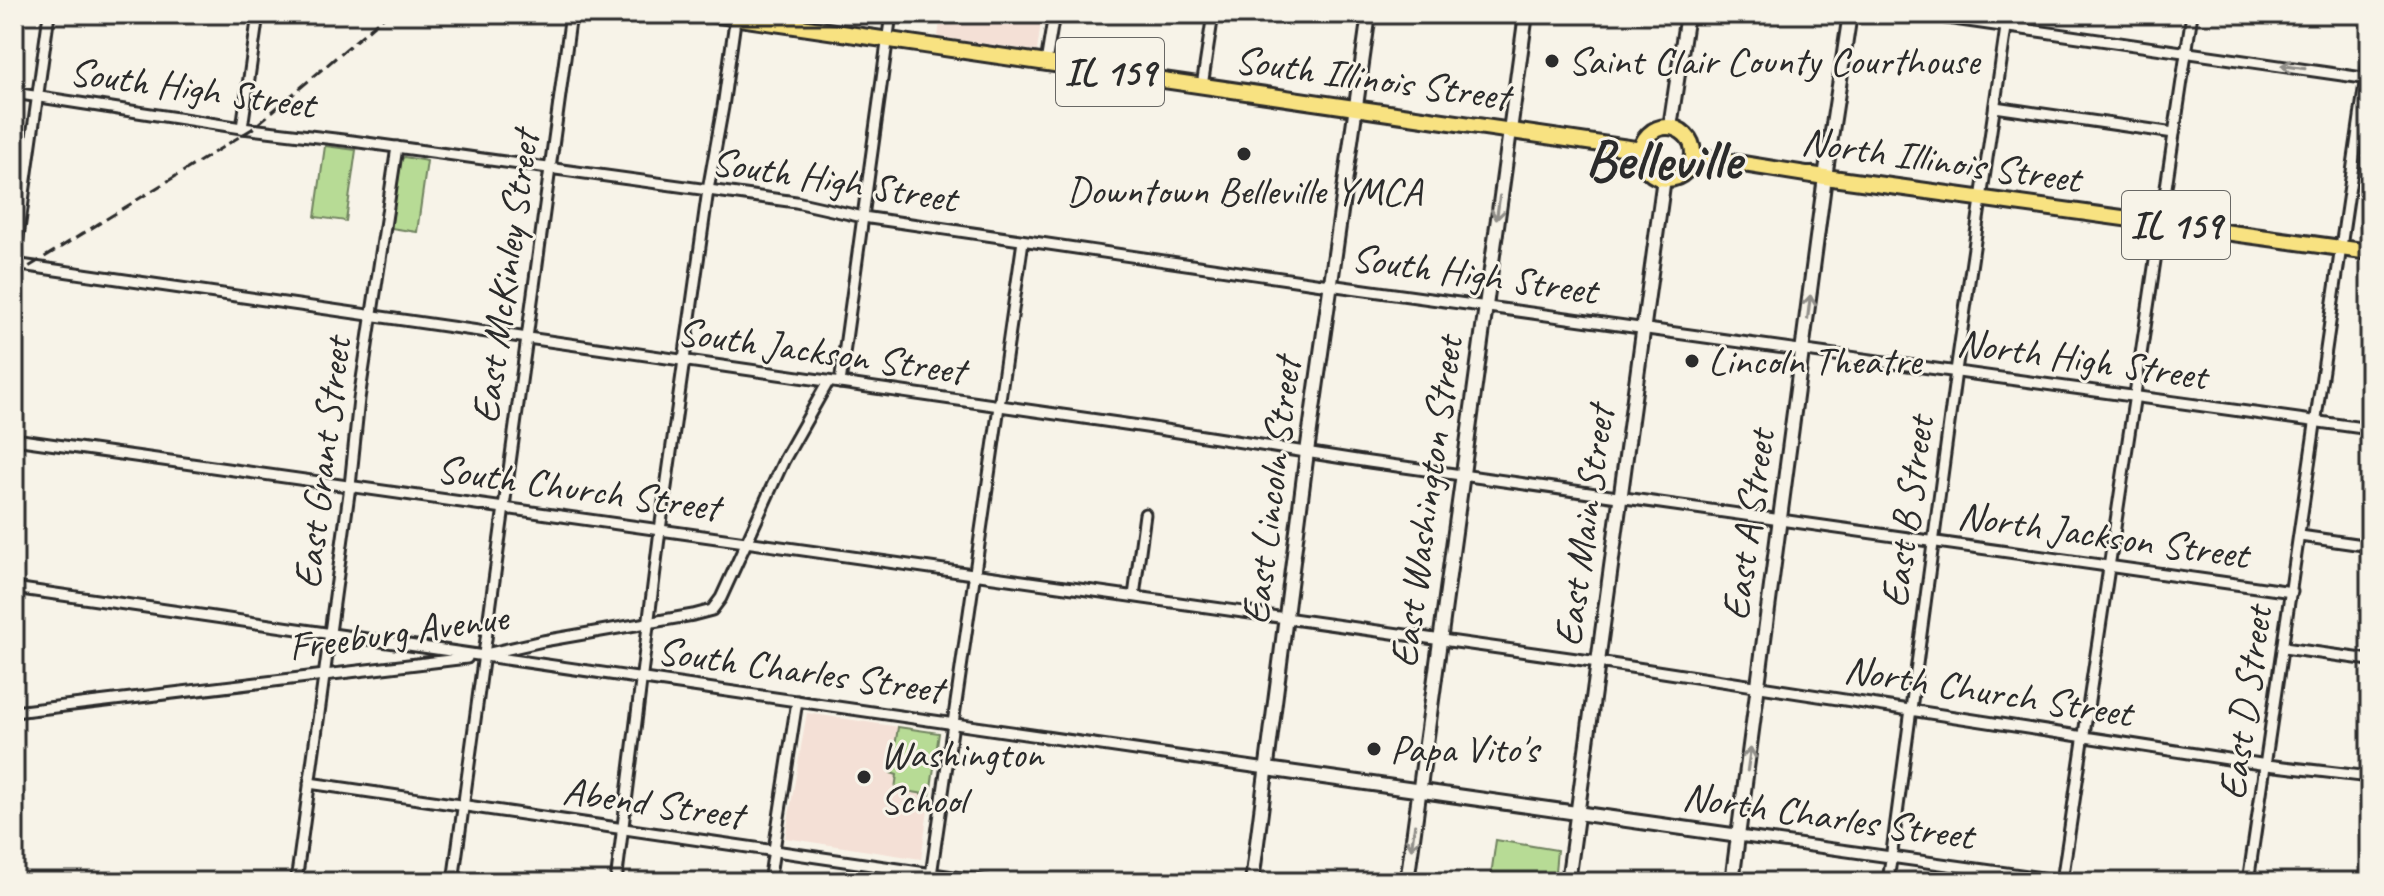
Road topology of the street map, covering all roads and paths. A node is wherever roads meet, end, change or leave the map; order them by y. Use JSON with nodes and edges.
{"nodes":[{"id":1,"x":49,"y":14,"type":"edge"},
{"id":2,"x":258,"y":14,"type":"edge"},
{"id":3,"x":571,"y":14,"type":"edge"},
{"id":4,"x":712,"y":14,"type":"edge"},
{"id":5,"x":891,"y":14,"type":"edge"},
{"id":6,"x":1054,"y":14,"type":"edge"},
{"id":7,"x":1213,"y":14,"type":"edge"},
{"id":8,"x":1369,"y":14,"type":"edge"},
{"id":9,"x":1526,"y":14,"type":"edge"},
{"id":10,"x":1687,"y":14,"type":"edge"},
{"id":11,"x":1850,"y":14,"type":"edge"},
{"id":12,"x":1919,"y":14,"type":"edge"},
{"id":13,"x":2008,"y":14,"type":"edge"},
{"id":14,"x":2192,"y":14,"type":"edge"},
{"id":15,"x":735,"y":16,"type":"edge"},
{"id":16,"x":2006,"y":26,"type":"junction"},
{"id":17,"x":888,"y":40,"type":"junction"},
{"id":18,"x":2370,"y":49,"type":"edge"},
{"id":19,"x":2187,"y":52,"type":"junction"},
{"id":20,"x":1046,"y":63,"type":"junction"},
{"id":21,"x":2368,"y":78,"type":"edge"},
{"id":22,"x":1202,"y":86,"type":"junction"},
{"id":23,"x":14,"y":93,"type":"edge"},
{"id":24,"x":38,"y":97,"type":"junction"},
{"id":25,"x":1995,"y":107,"type":"junction"},
{"id":26,"x":1355,"y":108,"type":"junction"},
{"id":27,"x":1670,"y":127,"type":"junction"},
{"id":28,"x":242,"y":128,"type":"junction"},
{"id":29,"x":1509,"y":131,"type":"junction"},
{"id":30,"x":2174,"y":133,"type":"junction"},
{"id":31,"x":397,"y":147,"type":"junction"},
{"id":32,"x":1642,"y":150,"type":"junction"},
{"id":33,"x":1693,"y":156,"type":"junction"},
{"id":34,"x":551,"y":169,"type":"junction"},
{"id":35,"x":1825,"y":177,"type":"junction"},
{"id":36,"x":1664,"y":178,"type":"junction"},
{"id":37,"x":708,"y":190,"type":"junction"},
{"id":38,"x":1981,"y":198,"type":"junction"},
{"id":39,"x":863,"y":217,"type":"junction"},
{"id":40,"x":2160,"y":223,"type":"junction"},
{"id":41,"x":1023,"y":241,"type":"junction"},
{"id":42,"x":2342,"y":248,"type":"junction"},
{"id":43,"x":2370,"y":252,"type":"edge"},
{"id":44,"x":14,"y":264,"type":"edge"},
{"id":45,"x":1331,"y":285,"type":"junction"},
{"id":46,"x":1485,"y":307,"type":"junction"},
{"id":47,"x":371,"y":316,"type":"junction"},
{"id":48,"x":1644,"y":327,"type":"junction"},
{"id":49,"x":526,"y":338,"type":"junction"},
{"id":50,"x":1804,"y":349,"type":"junction"},
{"id":51,"x":684,"y":362,"type":"junction"},
{"id":52,"x":1956,"y":371,"type":"junction"},
{"id":53,"x":828,"y":382,"type":"junction"},
{"id":54,"x":840,"y":383,"type":"junction"},
{"id":55,"x":2135,"y":396,"type":"junction"},
{"id":56,"x":999,"y":407,"type":"junction"},
{"id":57,"x":2317,"y":422,"type":"junction"},
{"id":58,"x":2370,"y":429,"type":"edge"},
{"id":59,"x":14,"y":439,"type":"edge"},
{"id":60,"x":1307,"y":452,"type":"junction"},
{"id":61,"x":1462,"y":475,"type":"junction"},
{"id":62,"x":350,"y":486,"type":"junction"},
{"id":63,"x":1621,"y":496,"type":"junction"},
{"id":64,"x":504,"y":508,"type":"junction"},
{"id":65,"x":1145,"y":514,"type":"dead end"},
{"id":66,"x":1781,"y":519,"type":"junction"},
{"id":67,"x":660,"y":530,"type":"junction"},
{"id":68,"x":2300,"y":536,"type":"junction"},
{"id":69,"x":1933,"y":541,"type":"junction"},
{"id":70,"x":746,"y":542,"type":"junction"},
{"id":71,"x":2370,"y":546,"type":"edge"},
{"id":72,"x":2110,"y":566,"type":"junction"},
{"id":73,"x":974,"y":574,"type":"junction"},
{"id":74,"x":14,"y":588,"type":"edge"},
{"id":75,"x":2292,"y":592,"type":"junction"},
{"id":76,"x":1134,"y":596,"type":"junction"},
{"id":77,"x":1287,"y":618,"type":"junction"},
{"id":78,"x":649,"y":623,"type":"junction"},
{"id":79,"x":330,"y":634,"type":"junction"},
{"id":80,"x":1440,"y":639,"type":"junction"},
{"id":81,"x":2284,"y":648,"type":"junction"},
{"id":82,"x":484,"y":656,"type":"junction"},
{"id":83,"x":2370,"y":660,"type":"edge"},
{"id":84,"x":1598,"y":662,"type":"junction"},
{"id":85,"x":324,"y":674,"type":"junction"},
{"id":86,"x":641,"y":679,"type":"junction"},
{"id":87,"x":1759,"y":686,"type":"junction"},
{"id":88,"x":797,"y":701,"type":"junction"},
{"id":89,"x":1911,"y":710,"type":"junction"},
{"id":90,"x":14,"y":712,"type":"edge"},
{"id":91,"x":953,"y":724,"type":"junction"},
{"id":92,"x":2084,"y":736,"type":"junction"},
{"id":93,"x":2267,"y":765,"type":"junction"},
{"id":94,"x":1267,"y":769,"type":"junction"},
{"id":95,"x":2370,"y":777,"type":"edge"},
{"id":96,"x":309,"y":783,"type":"junction"},
{"id":97,"x":1419,"y":791,"type":"junction"},
{"id":98,"x":463,"y":806,"type":"junction"},
{"id":99,"x":1577,"y":814,"type":"junction"},
{"id":100,"x":623,"y":829,"type":"junction"},
{"id":101,"x":1739,"y":836,"type":"junction"},
{"id":102,"x":774,"y":851,"type":"junction"},
{"id":103,"x":1892,"y":858,"type":"junction"},
{"id":104,"x":930,"y":878,"type":"edge"},
{"id":105,"x":453,"y":880,"type":"edge"},
{"id":106,"x":2048,"y":880,"type":"edge"},
{"id":107,"x":2066,"y":881,"type":"edge"},
{"id":108,"x":296,"y":882,"type":"edge"},
{"id":109,"x":476,"y":882,"type":"edge"},
{"id":110,"x":616,"y":882,"type":"edge"},
{"id":111,"x":769,"y":882,"type":"edge"},
{"id":112,"x":988,"y":882,"type":"edge"},
{"id":113,"x":1252,"y":882,"type":"edge"},
{"id":114,"x":1407,"y":882,"type":"edge"},
{"id":115,"x":1568,"y":882,"type":"edge"},
{"id":116,"x":1732,"y":882,"type":"edge"},
{"id":117,"x":1888,"y":882,"type":"edge"},
{"id":118,"x":2248,"y":882,"type":"edge"}],
"edges":[{"from":1,"to":24,"type":"street"},
{"from":2,"to":28,"type":"street"},
{"from":3,"to":34,"type":"street","name":"East McKinley Street"},
{"from":4,"to":15,"type":"main road","name":"South Illinois Street","number":"IL 159"},
{"from":5,"to":17,"type":"street"},
{"from":6,"to":20,"type":"street"},
{"from":7,"to":22,"type":"street"},
{"from":8,"to":26,"type":"street","name":"East Lincoln Street"},
{"from":9,"to":29,"type":"street","name":"East Washington Street"},
{"from":10,"to":27,"type":"street"},
{"from":11,"to":35,"type":"street","name":"East A Street"},
{"from":12,"to":16,"type":"street"},
{"from":13,"to":16,"type":"street","name":"East B Street"},
{"from":14,"to":19,"type":"street"},
{"from":15,"to":17,"type":"main road","name":"South Illinois Street","number":"IL 159"},
{"from":15,"to":37,"type":"street"},
{"from":16,"to":19,"type":"street"},
{"from":16,"to":25,"type":"street","name":"East B Street"},
{"from":17,"to":20,"type":"main road","name":"South Illinois Street","number":"IL 159"},
{"from":17,"to":39,"type":"street"},
{"from":18,"to":21,"type":"street","name":"East D Street"},
{"from":21,"to":19,"type":"street","one_way":true},
{"from":19,"to":30,"type":"street"},
{"from":20,"to":22,"type":"main road","name":"South Illinois Street","number":"IL 159"},
{"from":21,"to":42,"type":"street","name":"East D Street"},
{"from":22,"to":26,"type":"main road","name":"South Illinois Street","number":"IL 159"},
{"from":23,"to":24,"type":"street","name":"South High Street"},
{"from":24,"to":28,"type":"street","name":"South High Street"},
{"from":24,"to":44,"type":"street"},
{"from":25,"to":30,"type":"street"},
{"from":25,"to":38,"type":"street","name":"East B Street"},
{"from":26,"to":29,"type":"main road","name":"South Illinois Street","number":"IL 159"},
{"from":26,"to":45,"type":"street","name":"East Lincoln Street"},
{"from":27,"to":32,"type":"main road"},
{"from":27,"to":33,"type":"main road"},
{"from":28,"to":31,"type":"street","name":"South High Street"},
{"from":29,"to":32,"type":"main road","name":"South Illinois Street","number":"IL 159"},
{"from":29,"to":46,"type":"street","name":"East Washington Street","one_way":true},
{"from":30,"to":40,"type":"street"},
{"from":31,"to":34,"type":"street","name":"South High Street"},
{"from":31,"to":47,"type":"street","name":"East Grant Street"},
{"from":32,"to":36,"type":"main road"},
{"from":33,"to":35,"type":"main road","name":"North Illinois Street","number":"IL 159"},
{"from":33,"to":36,"type":"main road"},
{"from":34,"to":37,"type":"street","name":"South High Street"},
{"from":34,"to":49,"type":"street","name":"East McKinley Street"},
{"from":35,"to":38,"type":"main road","name":"North Illinois Street","number":"IL 159"},
{"from":50,"to":35,"type":"street","name":"East A Street","one_way":true},
{"from":36,"to":48,"type":"street","name":"East Main Street"},
{"from":37,"to":39,"type":"street","name":"South High Street"},
{"from":37,"to":51,"type":"street"},
{"from":38,"to":40,"type":"main road","name":"North Illinois Street","number":"IL 159"},
{"from":38,"to":52,"type":"street","name":"East B Street"},
{"from":39,"to":41,"type":"street","name":"South High Street"},
{"from":39,"to":54,"type":"street"},
{"from":40,"to":42,"type":"main road","name":"North Illinois Street","number":"IL 159"},
{"from":40,"to":55,"type":"street"},
{"from":41,"to":45,"type":"street","name":"South High Street"},
{"from":41,"to":56,"type":"street"},
{"from":42,"to":43,"type":"main road","name":"North Illinois Street","number":"IL 159"},
{"from":42,"to":57,"type":"street","name":"East D Street"},
{"from":44,"to":47,"type":"street","name":"South Jackson Street"},
{"from":45,"to":46,"type":"street","name":"South High Street"},
{"from":45,"to":60,"type":"street","name":"East Lincoln Street"},
{"from":46,"to":48,"type":"street","name":"South High Street"},
{"from":46,"to":61,"type":"street","name":"East Washington Street"},
{"from":47,"to":49,"type":"street","name":"South Jackson Street"},
{"from":47,"to":62,"type":"street","name":"East Grant Street"},
{"from":48,"to":50,"type":"street","name":"North High Street"},
{"from":48,"to":63,"type":"street","name":"East Main Street"},
{"from":49,"to":51,"type":"street","name":"South Jackson Street"},
{"from":49,"to":64,"type":"street","name":"East McKinley Street"},
{"from":50,"to":52,"type":"street","name":"North High Street"},
{"from":50,"to":66,"type":"street","name":"East A Street"},
{"from":51,"to":53,"type":"street","name":"South Jackson Street"},
{"from":51,"to":67,"type":"street"},
{"from":52,"to":55,"type":"street","name":"North High Street"},
{"from":52,"to":69,"type":"street","name":"East B Street"},
{"from":53,"to":54,"type":"street","name":"South Jackson Street"},
{"from":53,"to":70,"type":"street"},
{"from":54,"to":56,"type":"street","name":"South Jackson Street"},
{"from":55,"to":57,"type":"street","name":"North High Street"},
{"from":55,"to":72,"type":"street"},
{"from":56,"to":60,"type":"street","name":"South Jackson Street"},
{"from":56,"to":73,"type":"street"},
{"from":57,"to":58,"type":"street","name":"North High Street"},
{"from":57,"to":68,"type":"street","name":"East D Street"},
{"from":59,"to":62,"type":"street","name":"South Church Street"},
{"from":60,"to":61,"type":"street","name":"South Jackson Street"},
{"from":60,"to":77,"type":"street","name":"East Lincoln Street"},
{"from":61,"to":63,"type":"street","name":"South Jackson Street"},
{"from":61,"to":80,"type":"street","name":"East Washington Street"},
{"from":62,"to":64,"type":"street","name":"South Church Street"},
{"from":62,"to":79,"type":"street","name":"East Grant Street"},
{"from":63,"to":66,"type":"street","name":"North Jackson Street"},
{"from":63,"to":84,"type":"street","name":"East Main Street"},
{"from":64,"to":67,"type":"street","name":"South Church Street"},
{"from":64,"to":82,"type":"street","name":"East McKinley Street"},
{"from":65,"to":76,"type":"street"},
{"from":66,"to":69,"type":"street","name":"North Jackson Street"},
{"from":66,"to":87,"type":"street","name":"East A Street"},
{"from":67,"to":70,"type":"street","name":"South Church Street"},
{"from":67,"to":78,"type":"street"},
{"from":68,"to":71,"type":"street","name":"North Jackson Street"},
{"from":68,"to":75,"type":"street","name":"East D Street"},
{"from":69,"to":72,"type":"street","name":"North Jackson Street"},
{"from":69,"to":89,"type":"street","name":"East B Street"},
{"from":70,"to":73,"type":"street","name":"South Church Street"},
{"from":70,"to":78,"type":"street","name":"Freeburg Avenue"},
{"from":72,"to":75,"type":"street","name":"North Jackson Street"},
{"from":72,"to":92,"type":"street"},
{"from":73,"to":76,"type":"street","name":"South Church Street"},
{"from":73,"to":91,"type":"street"},
{"from":74,"to":79,"type":"street","name":"South Charles Street"},
{"from":75,"to":81,"type":"street","name":"East D Street"},
{"from":76,"to":77,"type":"street","name":"South Church Street"},
{"from":77,"to":80,"type":"street","name":"South Church Street"},
{"from":77,"to":94,"type":"street","name":"East Lincoln Street"},
{"from":78,"to":82,"type":"street","name":"Freeburg Avenue"},
{"from":78,"to":86,"type":"street"},
{"from":79,"to":82,"type":"street","name":"South Charles Street"},
{"from":79,"to":85,"type":"street","name":"East Grant Street"},
{"from":80,"to":84,"type":"street","name":"South Church Street"},
{"from":80,"to":97,"type":"street","name":"East Washington Street"},
{"from":81,"to":83,"type":"street"},
{"from":81,"to":93,"type":"street","name":"East D Street"},
{"from":82,"to":85,"type":"street","name":"Freeburg Avenue"},
{"from":82,"to":86,"type":"street","name":"South Charles Street"},
{"from":82,"to":98,"type":"street","name":"East McKinley Street"},
{"from":84,"to":87,"type":"street","name":"North Church Street"},
{"from":84,"to":99,"type":"street","name":"East Main Street"},
{"from":85,"to":90,"type":"street","name":"Freeburg Avenue"},
{"from":85,"to":96,"type":"street","name":"East Grant Street"},
{"from":86,"to":88,"type":"street","name":"South Charles Street"},
{"from":86,"to":100,"type":"street"},
{"from":87,"to":89,"type":"street","name":"North Church Street"},
{"from":101,"to":87,"type":"street","name":"East A Street","one_way":true},
{"from":88,"to":91,"type":"street","name":"South Charles Street"},
{"from":88,"to":102,"type":"street"},
{"from":89,"to":92,"type":"street","name":"North Church Street"},
{"from":89,"to":103,"type":"street","name":"East B Street"},
{"from":91,"to":94,"type":"street","name":"South Charles Street"},
{"from":91,"to":104,"type":"street"},
{"from":92,"to":93,"type":"street","name":"North Church Street"},
{"from":92,"to":107,"type":"street"},
{"from":93,"to":95,"type":"street","name":"North Church Street"},
{"from":93,"to":118,"type":"street","name":"East D Street"},
{"from":94,"to":97,"type":"street","name":"South Charles Street"},
{"from":94,"to":113,"type":"street","name":"East Lincoln Street"},
{"from":96,"to":98,"type":"street","name":"Abend Street"},
{"from":96,"to":108,"type":"street","name":"East Grant Street"},
{"from":97,"to":99,"type":"street","name":"South Charles Street"},
{"from":97,"to":114,"type":"street","name":"East Washington Street","one_way":true},
{"from":98,"to":100,"type":"street","name":"Abend Street"},
{"from":98,"to":105,"type":"street","name":"East McKinley Street"},
{"from":99,"to":101,"type":"street","name":"North Charles Street"},
{"from":99,"to":115,"type":"street","name":"East Main Street"},
{"from":100,"to":102,"type":"street","name":"Abend Street"},
{"from":100,"to":110,"type":"street"},
{"from":101,"to":103,"type":"street","name":"North Charles Street"},
{"from":101,"to":116,"type":"street","name":"East A Street"},
{"from":102,"to":104,"type":"street","name":"Abend Street"},
{"from":102,"to":111,"type":"street"},
{"from":103,"to":106,"type":"street","name":"North Charles Street"},
{"from":103,"to":117,"type":"street","name":"East B Street"},
{"from":104,"to":112,"type":"street","name":"Abend Street"},
{"from":105,"to":109,"type":"street"},
{"from":106,"to":107,"type":"street","name":"North Charles Street"}]}
